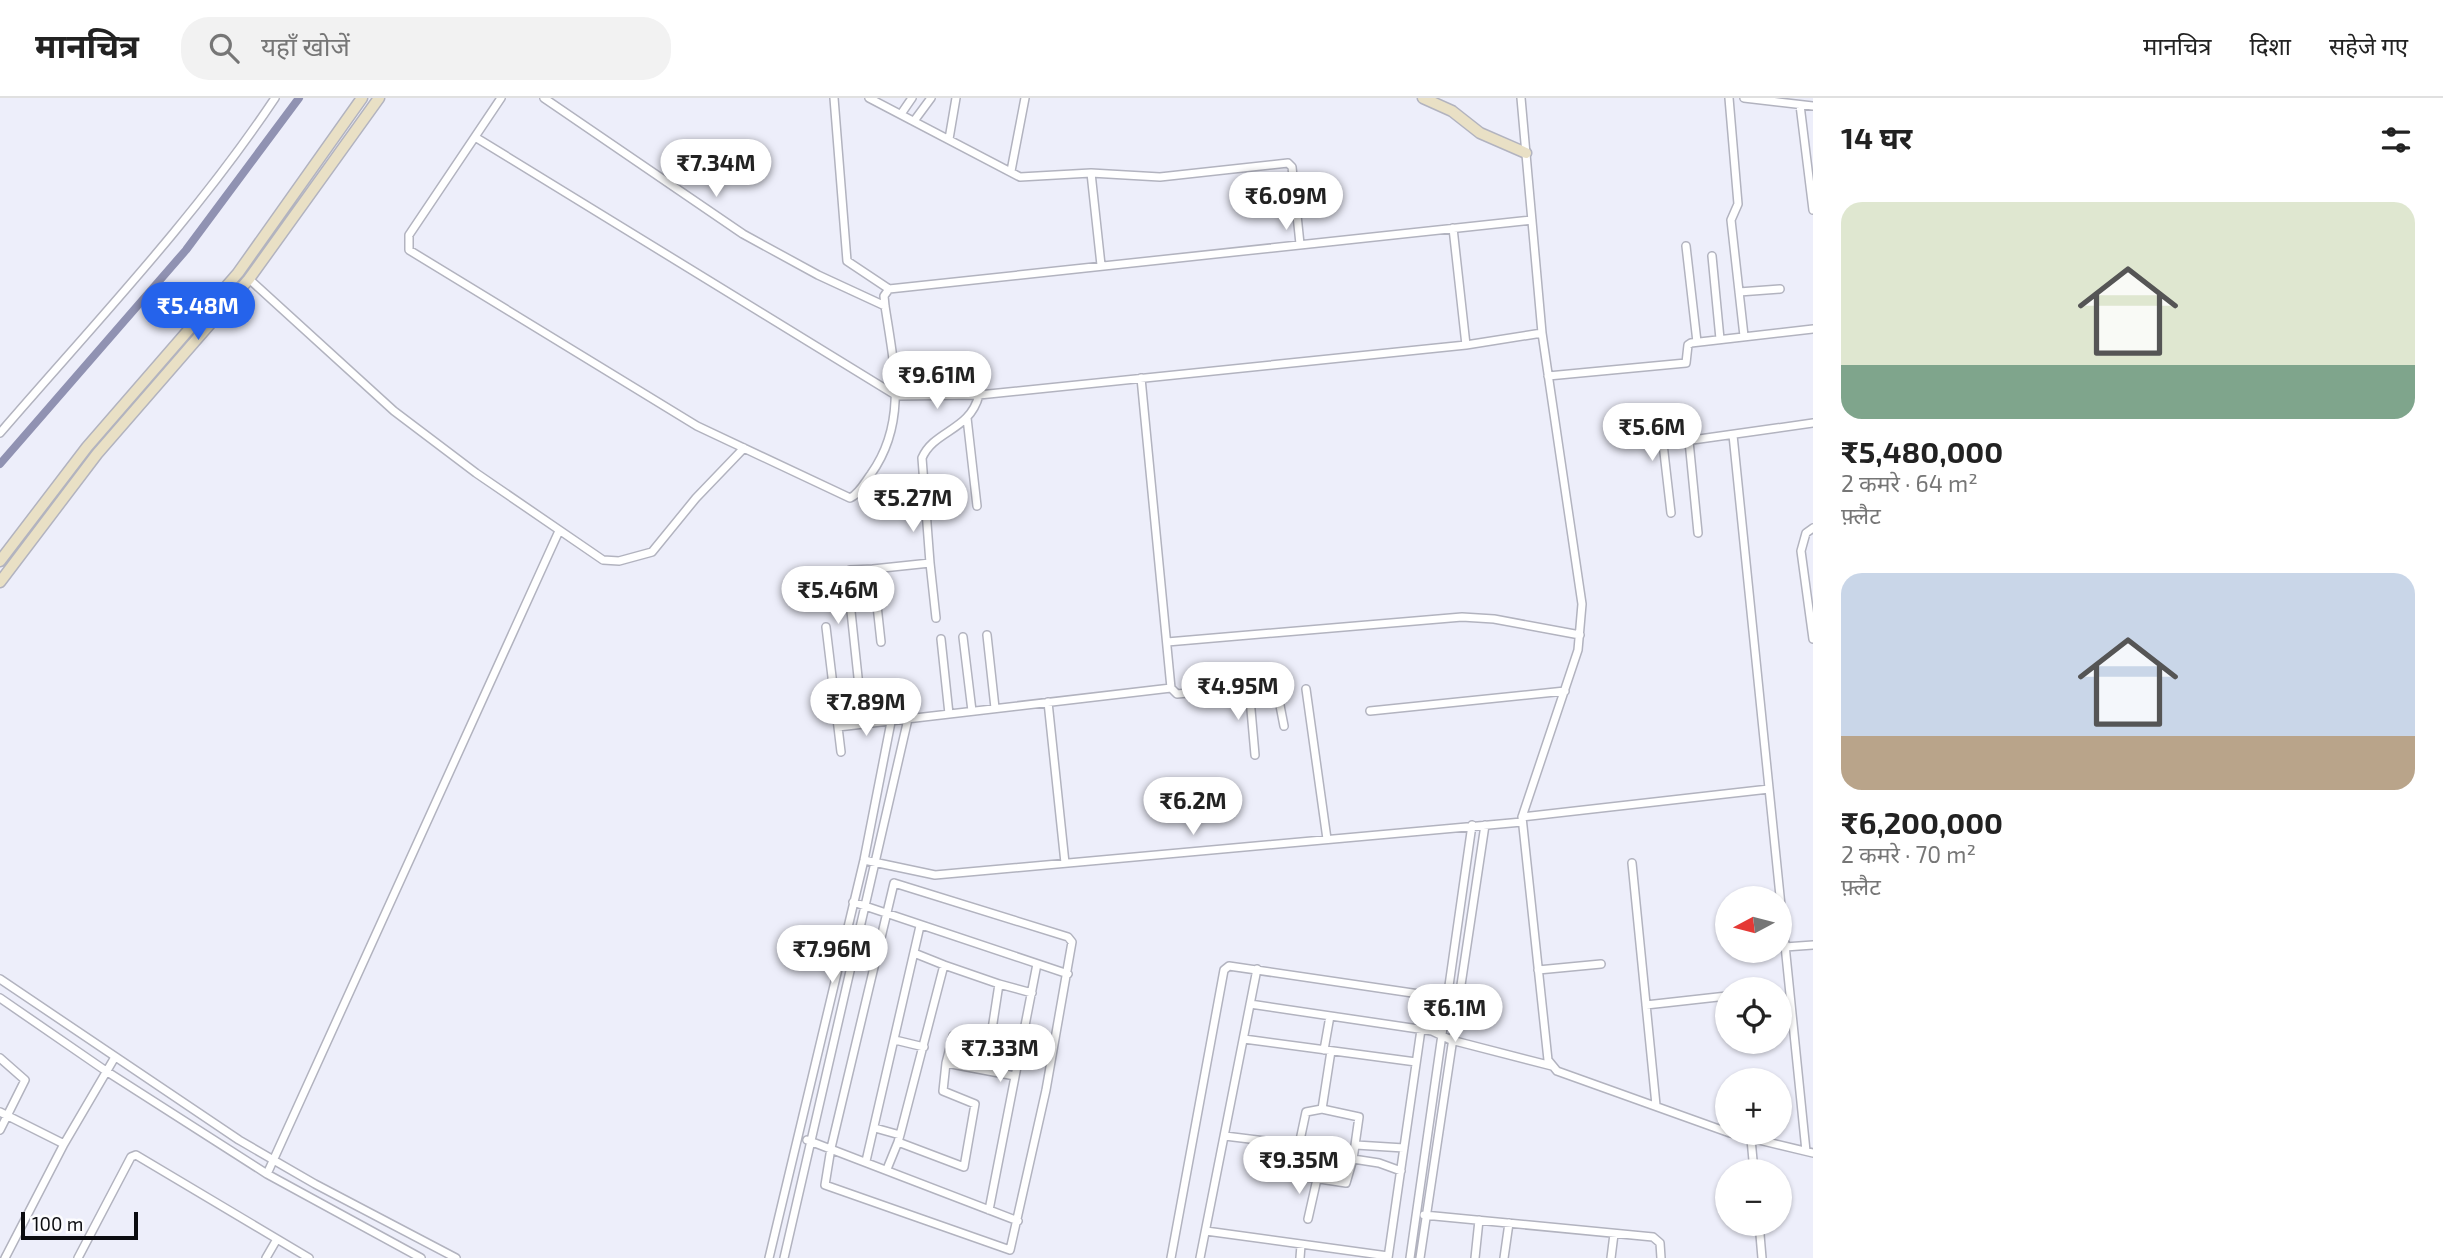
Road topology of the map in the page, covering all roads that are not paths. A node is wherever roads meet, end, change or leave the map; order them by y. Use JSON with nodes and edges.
{"nodes":[{"id":1,"x":275,"y":98,"type":"edge"},
{"id":2,"x":362,"y":98,"type":"edge"},
{"id":3,"x":379,"y":98,"type":"edge"},
{"id":4,"x":501,"y":98,"type":"edge"},
{"id":5,"x":544,"y":98,"type":"edge"},
{"id":6,"x":834,"y":98,"type":"edge"},
{"id":7,"x":869,"y":98,"type":"edge"},
{"id":8,"x":894,"y":98,"type":"edge"},
{"id":9,"x":912,"y":98,"type":"edge"},
{"id":10,"x":931,"y":98,"type":"edge"},
{"id":11,"x":956,"y":98,"type":"edge"},
{"id":12,"x":1025,"y":98,"type":"edge"},
{"id":13,"x":1423,"y":98,"type":"edge"},
{"id":14,"x":1521,"y":98,"type":"edge"},
{"id":15,"x":1729,"y":98,"type":"edge"},
{"id":16,"x":1744,"y":98,"type":"edge"},
{"id":17,"x":1800,"y":105,"type":"junction"},
{"id":18,"x":1813,"y":106,"type":"edge"},
{"id":19,"x":886,"y":107,"type":"junction"},
{"id":20,"x":901,"y":114,"type":"junction"},
{"id":21,"x":914,"y":121,"type":"junction"},
{"id":22,"x":475,"y":137,"type":"junction"},
{"id":23,"x":948,"y":139,"type":"junction"},
{"id":24,"x":1526,"y":153,"type":"junction"},
{"id":25,"x":1011,"y":171,"type":"junction"},
{"id":26,"x":1091,"y":173,"type":"junction"},
{"id":27,"x":1813,"y":210,"type":"edge"},
{"id":28,"x":1532,"y":220,"type":"junction"},
{"id":29,"x":1453,"y":228,"type":"junction"},
{"id":30,"x":1300,"y":244,"type":"junction"},
{"id":31,"x":1686,"y":246,"type":"dead end"},
{"id":32,"x":1712,"y":256,"type":"dead end"},
{"id":33,"x":1101,"y":265,"type":"junction"},
{"id":34,"x":249,"y":279,"type":"junction"},
{"id":35,"x":889,"y":289,"type":"junction"},
{"id":36,"x":1780,"y":289,"type":"dead end"},
{"id":37,"x":1739,"y":292,"type":"junction"},
{"id":38,"x":885,"y":306,"type":"junction"},
{"id":39,"x":1813,"y":329,"type":"edge"},
{"id":40,"x":1542,"y":333,"type":"junction"},
{"id":41,"x":1744,"y":336,"type":"junction"},
{"id":42,"x":1720,"y":339,"type":"junction"},
{"id":43,"x":1698,"y":342,"type":"junction"},
{"id":44,"x":1466,"y":345,"type":"junction"},
{"id":45,"x":1548,"y":376,"type":"junction"},
{"id":46,"x":1141,"y":378,"type":"junction"},
{"id":47,"x":897,"y":396,"type":"junction"},
{"id":48,"x":978,"y":398,"type":"junction"},
{"id":49,"x":1659,"y":409,"type":"dead end"},
{"id":50,"x":967,"y":418,"type":"junction"},
{"id":51,"x":1813,"y":423,"type":"edge"},
{"id":52,"x":0,"y":433,"type":"edge"},
{"id":53,"x":1732,"y":435,"type":"junction"},
{"id":54,"x":1689,"y":441,"type":"junction"},
{"id":55,"x":1664,"y":444,"type":"junction"},
{"id":56,"x":744,"y":448,"type":"junction"},
{"id":57,"x":977,"y":506,"type":"dead end"},
{"id":58,"x":1671,"y":513,"type":"dead end"},
{"id":59,"x":1813,"y":528,"type":"edge"},
{"id":60,"x":559,"y":531,"type":"junction"},
{"id":61,"x":1698,"y":533,"type":"dead end"},
{"id":62,"x":0,"y":561,"type":"edge"},
{"id":63,"x":930,"y":563,"type":"junction"},
{"id":64,"x":873,"y":569,"type":"junction"},
{"id":65,"x":0,"y":582,"type":"edge"},
{"id":66,"x":936,"y":618,"type":"dead end"},
{"id":67,"x":826,"y":627,"type":"dead end"},
{"id":68,"x":987,"y":635,"type":"dead end"},
{"id":69,"x":1580,"y":635,"type":"junction"},
{"id":70,"x":963,"y":637,"type":"dead end"},
{"id":71,"x":941,"y":639,"type":"dead end"},
{"id":72,"x":1813,"y":639,"type":"edge"},
{"id":73,"x":881,"y":642,"type":"dead end"},
{"id":74,"x":1167,"y":642,"type":"junction"},
{"id":75,"x":1249,"y":687,"type":"junction"},
{"id":76,"x":1171,"y":688,"type":"junction"},
{"id":77,"x":1306,"y":689,"type":"dead end"},
{"id":78,"x":1565,"y":691,"type":"junction"},
{"id":79,"x":1048,"y":702,"type":"junction"},
{"id":80,"x":995,"y":708,"type":"junction"},
{"id":81,"x":972,"y":711,"type":"junction"},
{"id":82,"x":1370,"y":711,"type":"dead end"},
{"id":83,"x":950,"y":713,"type":"junction"},
{"id":84,"x":908,"y":719,"type":"junction"},
{"id":85,"x":891,"y":722,"type":"junction"},
{"id":86,"x":863,"y":724,"type":"junction"},
{"id":87,"x":1284,"y":726,"type":"dead end"},
{"id":88,"x":838,"y":727,"type":"junction"},
{"id":89,"x":841,"y":752,"type":"dead end"},
{"id":90,"x":1255,"y":755,"type":"dead end"},
{"id":91,"x":1769,"y":789,"type":"junction"},
{"id":92,"x":1522,"y":819,"type":"junction"},
{"id":93,"x":1472,"y":825,"type":"junction"},
{"id":94,"x":1485,"y":825,"type":"junction"},
{"id":95,"x":1327,"y":839,"type":"junction"},
{"id":96,"x":864,"y":860,"type":"junction"},
{"id":97,"x":876,"y":863,"type":"junction"},
{"id":98,"x":1065,"y":863,"type":"junction"},
{"id":99,"x":1632,"y":863,"type":"dead end"},
{"id":100,"x":1779,"y":886,"type":"edge"},
{"id":101,"x":853,"y":902,"type":"junction"},
{"id":102,"x":864,"y":907,"type":"junction"},
{"id":103,"x":885,"y":914,"type":"junction"},
{"id":104,"x":920,"y":926,"type":"junction"},
{"id":105,"x":1813,"y":946,"type":"edge"},
{"id":106,"x":1792,"y":947,"type":"edge"},
{"id":107,"x":914,"y":953,"type":"junction"},
{"id":108,"x":1037,"y":964,"type":"junction"},
{"id":109,"x":1601,"y":964,"type":"dead end"},
{"id":110,"x":944,"y":965,"type":"junction"},
{"id":111,"x":1257,"y":969,"type":"junction"},
{"id":112,"x":1538,"y":970,"type":"junction"},
{"id":113,"x":1068,"y":974,"type":"junction"},
{"id":114,"x":0,"y":979,"type":"edge"},
{"id":115,"x":999,"y":984,"type":"junction"},
{"id":116,"x":1032,"y":993,"type":"junction"},
{"id":117,"x":1715,"y":997,"type":"edge"},
{"id":118,"x":0,"y":998,"type":"edge"},
{"id":119,"x":1250,"y":1004,"type":"junction"},
{"id":120,"x":1646,"y":1005,"type":"junction"},
{"id":121,"x":1792,"y":1013,"type":"edge"},
{"id":122,"x":1330,"y":1016,"type":"junction"},
{"id":123,"x":1421,"y":1029,"type":"junction"},
{"id":124,"x":1442,"y":1037,"type":"junction"},
{"id":125,"x":1244,"y":1039,"type":"junction"},
{"id":126,"x":895,"y":1040,"type":"junction"},
{"id":127,"x":1451,"y":1040,"type":"junction"},
{"id":128,"x":924,"y":1047,"type":"junction"},
{"id":129,"x":1328,"y":1050,"type":"junction"},
{"id":130,"x":115,"y":1057,"type":"junction"},
{"id":131,"x":0,"y":1058,"type":"edge"},
{"id":132,"x":1416,"y":1062,"type":"junction"},
{"id":133,"x":946,"y":1063,"type":"junction"},
{"id":134,"x":1552,"y":1066,"type":"junction"},
{"id":135,"x":106,"y":1071,"type":"junction"},
{"id":136,"x":1015,"y":1076,"type":"junction"},
{"id":137,"x":1656,"y":1105,"type":"junction"},
{"id":138,"x":1322,"y":1109,"type":"junction"},
{"id":139,"x":4,"y":1113,"type":"edge"},
{"id":140,"x":1715,"y":1126,"type":"edge"},
{"id":141,"x":875,"y":1128,"type":"junction"},
{"id":142,"x":0,"y":1130,"type":"edge"},
{"id":143,"x":799,"y":1136,"type":"junction"},
{"id":144,"x":1225,"y":1136,"type":"junction"},
{"id":145,"x":899,"y":1138,"type":"junction"},
{"id":146,"x":811,"y":1142,"type":"junction"},
{"id":147,"x":64,"y":1144,"type":"junction"},
{"id":148,"x":1299,"y":1145,"type":"junction"},
{"id":149,"x":1356,"y":1145,"type":"junction"},
{"id":150,"x":1778,"y":1145,"type":"edge"},
{"id":151,"x":831,"y":1148,"type":"junction"},
{"id":152,"x":1404,"y":1148,"type":"junction"},
{"id":153,"x":1810,"y":1152,"type":"edge"},
{"id":154,"x":274,"y":1159,"type":"junction"},
{"id":155,"x":1353,"y":1159,"type":"junction"},
{"id":156,"x":866,"y":1161,"type":"junction"},
{"id":157,"x":887,"y":1169,"type":"junction"},
{"id":158,"x":1401,"y":1171,"type":"junction"},
{"id":159,"x":267,"y":1174,"type":"junction"},
{"id":160,"x":1317,"y":1179,"type":"junction"},
{"id":161,"x":989,"y":1210,"type":"junction"},
{"id":162,"x":1416,"y":1214,"type":"junction"},
{"id":163,"x":1426,"y":1216,"type":"junction"},
{"id":164,"x":1308,"y":1219,"type":"dead end"},
{"id":165,"x":1479,"y":1220,"type":"junction"},
{"id":166,"x":1018,"y":1221,"type":"junction"},
{"id":167,"x":1509,"y":1223,"type":"junction"},
{"id":168,"x":1206,"y":1231,"type":"junction"},
{"id":169,"x":1614,"y":1234,"type":"junction"},
{"id":170,"x":1760,"y":1236,"type":"edge"},
{"id":171,"x":277,"y":1238,"type":"junction"},
{"id":172,"x":1301,"y":1245,"type":"junction"},
{"id":173,"x":294,"y":1249,"type":"junction"},
{"id":174,"x":1388,"y":1257,"type":"edge"},
{"id":175,"x":5,"y":1258,"type":"edge"},
{"id":176,"x":78,"y":1258,"type":"edge"},
{"id":177,"x":266,"y":1258,"type":"edge"},
{"id":178,"x":290,"y":1258,"type":"edge"},
{"id":179,"x":309,"y":1258,"type":"edge"},
{"id":180,"x":421,"y":1258,"type":"edge"},
{"id":181,"x":456,"y":1258,"type":"edge"},
{"id":182,"x":769,"y":1258,"type":"edge"},
{"id":183,"x":785,"y":1258,"type":"edge"},
{"id":184,"x":1171,"y":1258,"type":"edge"},
{"id":185,"x":1200,"y":1258,"type":"edge"},
{"id":186,"x":1300,"y":1258,"type":"edge"},
{"id":187,"x":1410,"y":1258,"type":"edge"},
{"id":188,"x":1420,"y":1258,"type":"edge"},
{"id":189,"x":1475,"y":1258,"type":"edge"},
{"id":190,"x":1504,"y":1258,"type":"edge"},
{"id":191,"x":1611,"y":1258,"type":"edge"},
{"id":192,"x":1661,"y":1258,"type":"edge"},
{"id":193,"x":1762,"y":1258,"type":"edge"}],
"edges":[{"from":1,"to":52,"type":"street"},
{"from":2,"to":62,"type":"street"},
{"from":3,"to":34,"type":"street"},
{"from":4,"to":22,"type":"street"},
{"from":5,"to":38,"type":"street"},
{"from":6,"to":35,"type":"street"},
{"from":7,"to":19,"type":"street"},
{"from":8,"to":19,"type":"street"},
{"from":9,"to":20,"type":"street"},
{"from":10,"to":21,"type":"street"},
{"from":11,"to":23,"type":"street"},
{"from":12,"to":25,"type":"street"},
{"from":13,"to":24,"type":"street"},
{"from":14,"to":24,"type":"street"},
{"from":15,"to":37,"type":"street"},
{"from":16,"to":17,"type":"street"},
{"from":17,"to":18,"type":"street"},
{"from":17,"to":27,"type":"street"},
{"from":19,"to":20,"type":"street"},
{"from":20,"to":21,"type":"street"},
{"from":21,"to":23,"type":"street"},
{"from":22,"to":47,"type":"street"},
{"from":22,"to":56,"type":"street"},
{"from":23,"to":25,"type":"street"},
{"from":24,"to":28,"type":"street"},
{"from":25,"to":26,"type":"street"},
{"from":26,"to":30,"type":"street"},
{"from":26,"to":33,"type":"street"},
{"from":28,"to":29,"type":"street"},
{"from":28,"to":40,"type":"street"},
{"from":29,"to":30,"type":"street"},
{"from":29,"to":44,"type":"street"},
{"from":30,"to":33,"type":"street"},
{"from":31,"to":43,"type":"street"},
{"from":32,"to":42,"type":"street"},
{"from":33,"to":35,"type":"street"},
{"from":34,"to":60,"type":"street"},
{"from":34,"to":65,"type":"street"},
{"from":35,"to":38,"type":"street"},
{"from":36,"to":37,"type":"street"},
{"from":37,"to":41,"type":"street"},
{"from":38,"to":47,"type":"street"},
{"from":39,"to":41,"type":"street"},
{"from":40,"to":44,"type":"street"},
{"from":40,"to":45,"type":"street"},
{"from":41,"to":42,"type":"street"},
{"from":42,"to":43,"type":"street"},
{"from":43,"to":45,"type":"street"},
{"from":44,"to":46,"type":"street"},
{"from":45,"to":69,"type":"street"},
{"from":46,"to":48,"type":"street"},
{"from":46,"to":74,"type":"street"},
{"from":47,"to":48,"type":"street"},
{"from":47,"to":56,"type":"street"},
{"from":48,"to":50,"type":"street"},
{"from":49,"to":55,"type":"street"},
{"from":50,"to":57,"type":"street"},
{"from":50,"to":63,"type":"street"},
{"from":51,"to":53,"type":"street"},
{"from":53,"to":54,"type":"street"},
{"from":53,"to":91,"type":"street"},
{"from":54,"to":55,"type":"street"},
{"from":54,"to":61,"type":"street"},
{"from":55,"to":58,"type":"street"},
{"from":56,"to":60,"type":"street"},
{"from":59,"to":72,"type":"street"},
{"from":60,"to":154,"type":"street"},
{"from":63,"to":64,"type":"street"},
{"from":63,"to":66,"type":"street"},
{"from":64,"to":73,"type":"street"},
{"from":64,"to":86,"type":"street"},
{"from":67,"to":88,"type":"street"},
{"from":68,"to":80,"type":"street"},
{"from":69,"to":74,"type":"street"},
{"from":69,"to":78,"type":"street"},
{"from":70,"to":81,"type":"street"},
{"from":71,"to":83,"type":"street"},
{"from":74,"to":76,"type":"street"},
{"from":75,"to":76,"type":"street"},
{"from":75,"to":87,"type":"street"},
{"from":75,"to":90,"type":"street"},
{"from":76,"to":79,"type":"street"},
{"from":77,"to":95,"type":"street"},
{"from":78,"to":82,"type":"street"},
{"from":78,"to":92,"type":"street"},
{"from":79,"to":80,"type":"street"},
{"from":79,"to":98,"type":"street"},
{"from":80,"to":81,"type":"street"},
{"from":81,"to":83,"type":"street"},
{"from":83,"to":84,"type":"street"},
{"from":84,"to":85,"type":"street"},
{"from":84,"to":97,"type":"street"},
{"from":85,"to":86,"type":"street"},
{"from":85,"to":96,"type":"street"},
{"from":86,"to":88,"type":"street"},
{"from":88,"to":89,"type":"street"},
{"from":91,"to":92,"type":"street"},
{"from":91,"to":100,"type":"street"},
{"from":92,"to":94,"type":"street"},
{"from":92,"to":112,"type":"street"},
{"from":93,"to":94,"type":"street"},
{"from":93,"to":95,"type":"street"},
{"from":93,"to":124,"type":"street"},
{"from":94,"to":127,"type":"street"},
{"from":95,"to":98,"type":"street"},
{"from":96,"to":97,"type":"street"},
{"from":96,"to":101,"type":"street"},
{"from":97,"to":98,"type":"street"},
{"from":97,"to":102,"type":"street"},
{"from":99,"to":120,"type":"street"},
{"from":101,"to":102,"type":"street"},
{"from":101,"to":143,"type":"street"},
{"from":102,"to":103,"type":"street"},
{"from":102,"to":146,"type":"street"},
{"from":103,"to":104,"type":"street"},
{"from":103,"to":113,"type":"street"},
{"from":103,"to":151,"type":"street"},
{"from":104,"to":107,"type":"street"},
{"from":104,"to":108,"type":"street"},
{"from":105,"to":106,"type":"street"},
{"from":107,"to":110,"type":"street"},
{"from":107,"to":126,"type":"street"},
{"from":108,"to":113,"type":"street"},
{"from":108,"to":116,"type":"street"},
{"from":109,"to":112,"type":"street"},
{"from":110,"to":115,"type":"street"},
{"from":110,"to":128,"type":"street"},
{"from":111,"to":119,"type":"street"},
{"from":111,"to":123,"type":"street"},
{"from":111,"to":184,"type":"street"},
{"from":112,"to":134,"type":"street"},
{"from":113,"to":166,"type":"street"},
{"from":114,"to":130,"type":"street"},
{"from":115,"to":116,"type":"street"},
{"from":115,"to":133,"type":"street"},
{"from":116,"to":136,"type":"street"},
{"from":117,"to":120,"type":"street"},
{"from":118,"to":135,"type":"street"},
{"from":119,"to":122,"type":"street"},
{"from":119,"to":125,"type":"street"},
{"from":120,"to":137,"type":"street"},
{"from":121,"to":153,"type":"street"},
{"from":122,"to":123,"type":"street"},
{"from":122,"to":129,"type":"street"},
{"from":123,"to":124,"type":"street"},
{"from":123,"to":132,"type":"street"},
{"from":124,"to":127,"type":"street"},
{"from":124,"to":162,"type":"street"},
{"from":125,"to":129,"type":"street"},
{"from":125,"to":144,"type":"street"},
{"from":126,"to":128,"type":"street"},
{"from":126,"to":141,"type":"street"},
{"from":127,"to":134,"type":"street"},
{"from":127,"to":163,"type":"street"},
{"from":128,"to":145,"type":"street"},
{"from":129,"to":132,"type":"street"},
{"from":129,"to":138,"type":"street"},
{"from":130,"to":135,"type":"street"},
{"from":130,"to":154,"type":"street"},
{"from":131,"to":139,"type":"street"},
{"from":132,"to":152,"type":"street"},
{"from":133,"to":136,"type":"street"},
{"from":133,"to":145,"type":"street"},
{"from":134,"to":137,"type":"street"},
{"from":135,"to":147,"type":"street"},
{"from":135,"to":159,"type":"street"},
{"from":136,"to":161,"type":"street"},
{"from":137,"to":140,"type":"street"},
{"from":138,"to":148,"type":"street"},
{"from":138,"to":149,"type":"street"},
{"from":139,"to":142,"type":"street"},
{"from":139,"to":147,"type":"street"},
{"from":141,"to":145,"type":"street"},
{"from":141,"to":156,"type":"street"},
{"from":143,"to":146,"type":"street"},
{"from":143,"to":182,"type":"street"},
{"from":144,"to":148,"type":"street"},
{"from":144,"to":168,"type":"street"},
{"from":145,"to":157,"type":"street"},
{"from":146,"to":151,"type":"street"},
{"from":146,"to":183,"type":"street"},
{"from":147,"to":175,"type":"street"},
{"from":148,"to":160,"type":"street"},
{"from":149,"to":152,"type":"street"},
{"from":149,"to":155,"type":"street"},
{"from":150,"to":153,"type":"street"},
{"from":151,"to":156,"type":"street"},
{"from":151,"to":166,"type":"street"},
{"from":152,"to":158,"type":"street"},
{"from":154,"to":159,"type":"street"},
{"from":154,"to":181,"type":"street"},
{"from":155,"to":158,"type":"street"},
{"from":155,"to":160,"type":"street"},
{"from":156,"to":157,"type":"street"},
{"from":157,"to":161,"type":"street"},
{"from":158,"to":174,"type":"street"},
{"from":159,"to":180,"type":"street"},
{"from":160,"to":164,"type":"street"},
{"from":161,"to":166,"type":"street"},
{"from":162,"to":163,"type":"street"},
{"from":162,"to":187,"type":"street"},
{"from":163,"to":165,"type":"street"},
{"from":163,"to":188,"type":"street"},
{"from":165,"to":167,"type":"street"},
{"from":165,"to":189,"type":"street"},
{"from":167,"to":169,"type":"street"},
{"from":167,"to":190,"type":"street"},
{"from":168,"to":172,"type":"street"},
{"from":168,"to":185,"type":"street"},
{"from":169,"to":191,"type":"street"},
{"from":169,"to":192,"type":"street"},
{"from":170,"to":193,"type":"street"},
{"from":171,"to":173,"type":"street"},
{"from":171,"to":176,"type":"street"},
{"from":171,"to":177,"type":"street"},
{"from":172,"to":174,"type":"street"},
{"from":172,"to":186,"type":"street"},
{"from":173,"to":178,"type":"street"},
{"from":173,"to":179,"type":"street"}]}
